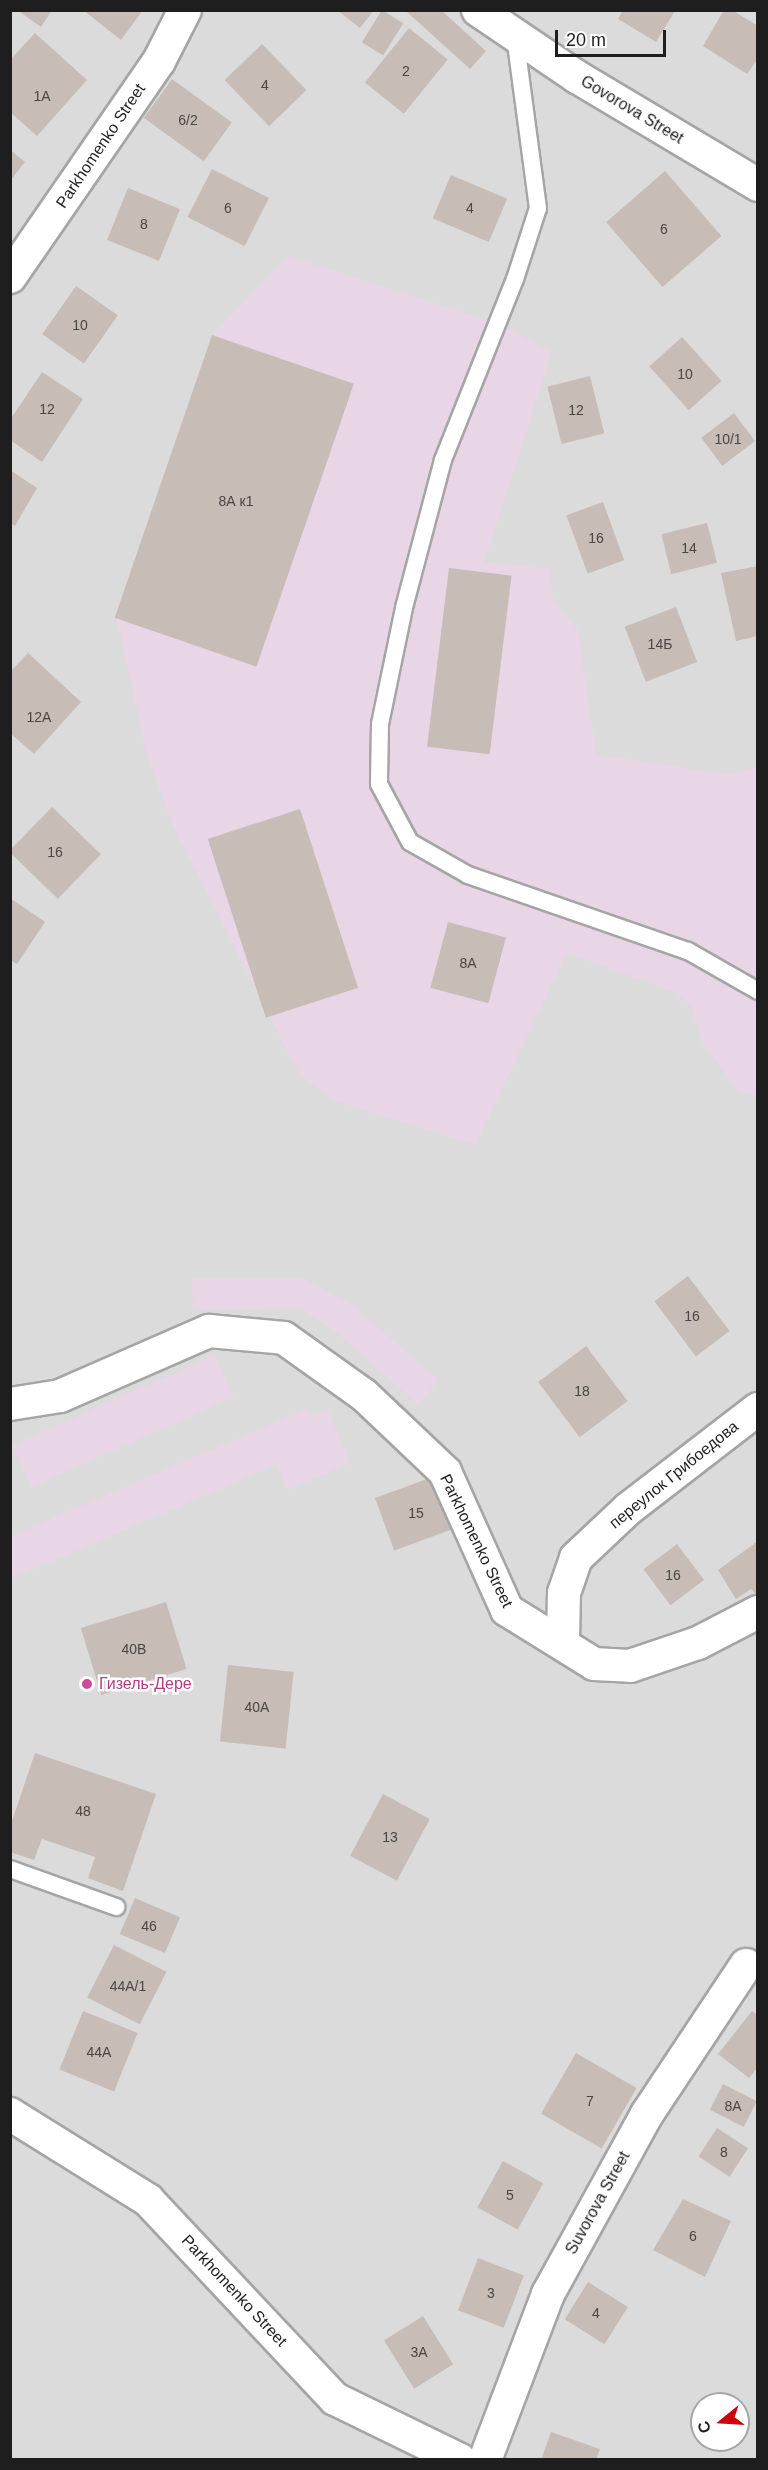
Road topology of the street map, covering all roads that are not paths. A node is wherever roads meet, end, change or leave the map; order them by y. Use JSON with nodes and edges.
{"nodes":[{"id":1,"x":185,"y":10,"type":"edge"},
{"id":2,"x":478,"y":10,"type":"edge"},
{"id":3,"x":515,"y":36,"type":"junction"},
{"id":4,"x":758,"y":185,"type":"edge"},
{"id":5,"x":10,"y":277,"type":"edge"},
{"id":6,"x":758,"y":991,"type":"edge"},
{"id":7,"x":10,"y":1404,"type":"edge"},
{"id":8,"x":758,"y":1409,"type":"edge"},
{"id":9,"x":758,"y":1612,"type":"edge"},
{"id":10,"x":564,"y":1643,"type":"junction"},
{"id":11,"x":10,"y":1869,"type":"edge"},
{"id":12,"x":116,"y":1907,"type":"dead end"},
{"id":13,"x":746,"y":1965,"type":"dead end"},
{"id":14,"x":10,"y":2114,"type":"edge"},
{"id":15,"x":460,"y":2460,"type":"edge"},
{"id":16,"x":485,"y":2460,"type":"edge"}],
"edges":[{"from":1,"to":5,"type":"street","name":"Parkhomenko Street"},
{"from":2,"to":3,"type":"street","name":"Govorova Street"},
{"from":3,"to":4,"type":"street","name":"Govorova Street"},
{"from":3,"to":6,"type":"lane"},
{"from":7,"to":10,"type":"street","name":"Parkhomenko Street"},
{"from":8,"to":10,"type":"street","name":"переулок Грибоедова"},
{"from":9,"to":10,"type":"street","name":"Parkhomenko Street"},
{"from":11,"to":12,"type":"lane"},
{"from":13,"to":16,"type":"street","name":"Suvorova Street"},
{"from":14,"to":15,"type":"street","name":"Parkhomenko Street"}]}
